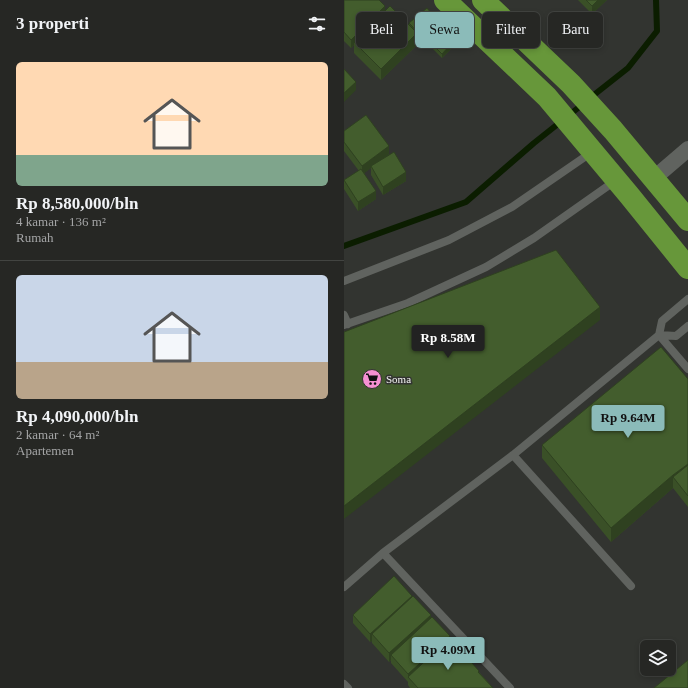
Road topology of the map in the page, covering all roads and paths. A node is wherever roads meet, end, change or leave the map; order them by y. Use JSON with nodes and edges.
{"nodes":[{"id":1,"x":445,"y":0,"type":"edge"},
{"id":2,"x":483,"y":0,"type":"edge"},
{"id":3,"x":688,"y":149,"type":"edge"},
{"id":4,"x":591,"y":150,"type":"junction"},
{"id":5,"x":653,"y":179,"type":"junction"},
{"id":6,"x":616,"y":180,"type":"junction"},
{"id":7,"x":631,"y":198,"type":"junction"},
{"id":8,"x":688,"y":220,"type":"edge"},
{"id":9,"x":688,"y":268,"type":"edge"},
{"id":10,"x":344,"y":281,"type":"edge"},
{"id":11,"x":688,"y":298,"type":"edge"},
{"id":12,"x":344,"y":315,"type":"edge"},
{"id":13,"x":346,"y":325,"type":"edge"},
{"id":14,"x":688,"y":326,"type":"edge"},
{"id":15,"x":659,"y":335,"type":"junction"},
{"id":16,"x":688,"y":369,"type":"edge"},
{"id":17,"x":512,"y":455,"type":"junction"},
{"id":18,"x":383,"y":553,"type":"junction"},
{"id":19,"x":630,"y":586,"type":"dead end"},
{"id":20,"x":344,"y":587,"type":"edge"},
{"id":21,"x":344,"y":684,"type":"edge"},
{"id":22,"x":348,"y":688,"type":"edge"},
{"id":23,"x":510,"y":688,"type":"edge"}],
"edges":[{"from":1,"to":4,"type":"highway"},
{"from":2,"to":5,"type":"highway"},
{"from":3,"to":5,"type":"street"},
{"from":4,"to":6,"type":"highway"},
{"from":4,"to":10,"type":"lane"},
{"from":5,"to":7,"type":"highway"},
{"from":5,"to":8,"type":"highway"},
{"from":6,"to":7,"type":"highway"},
{"from":6,"to":13,"type":"lane"},
{"from":7,"to":9,"type":"highway"},
{"from":11,"to":15,"type":"lane"},
{"from":12,"to":13,"type":"lane"},
{"from":14,"to":15,"type":"lane"},
{"from":15,"to":16,"type":"lane"},
{"from":15,"to":17,"type":"lane"},
{"from":17,"to":18,"type":"lane"},
{"from":17,"to":19,"type":"lane"},
{"from":18,"to":20,"type":"lane"},
{"from":18,"to":23,"type":"lane"},
{"from":21,"to":22,"type":"lane"}]}
